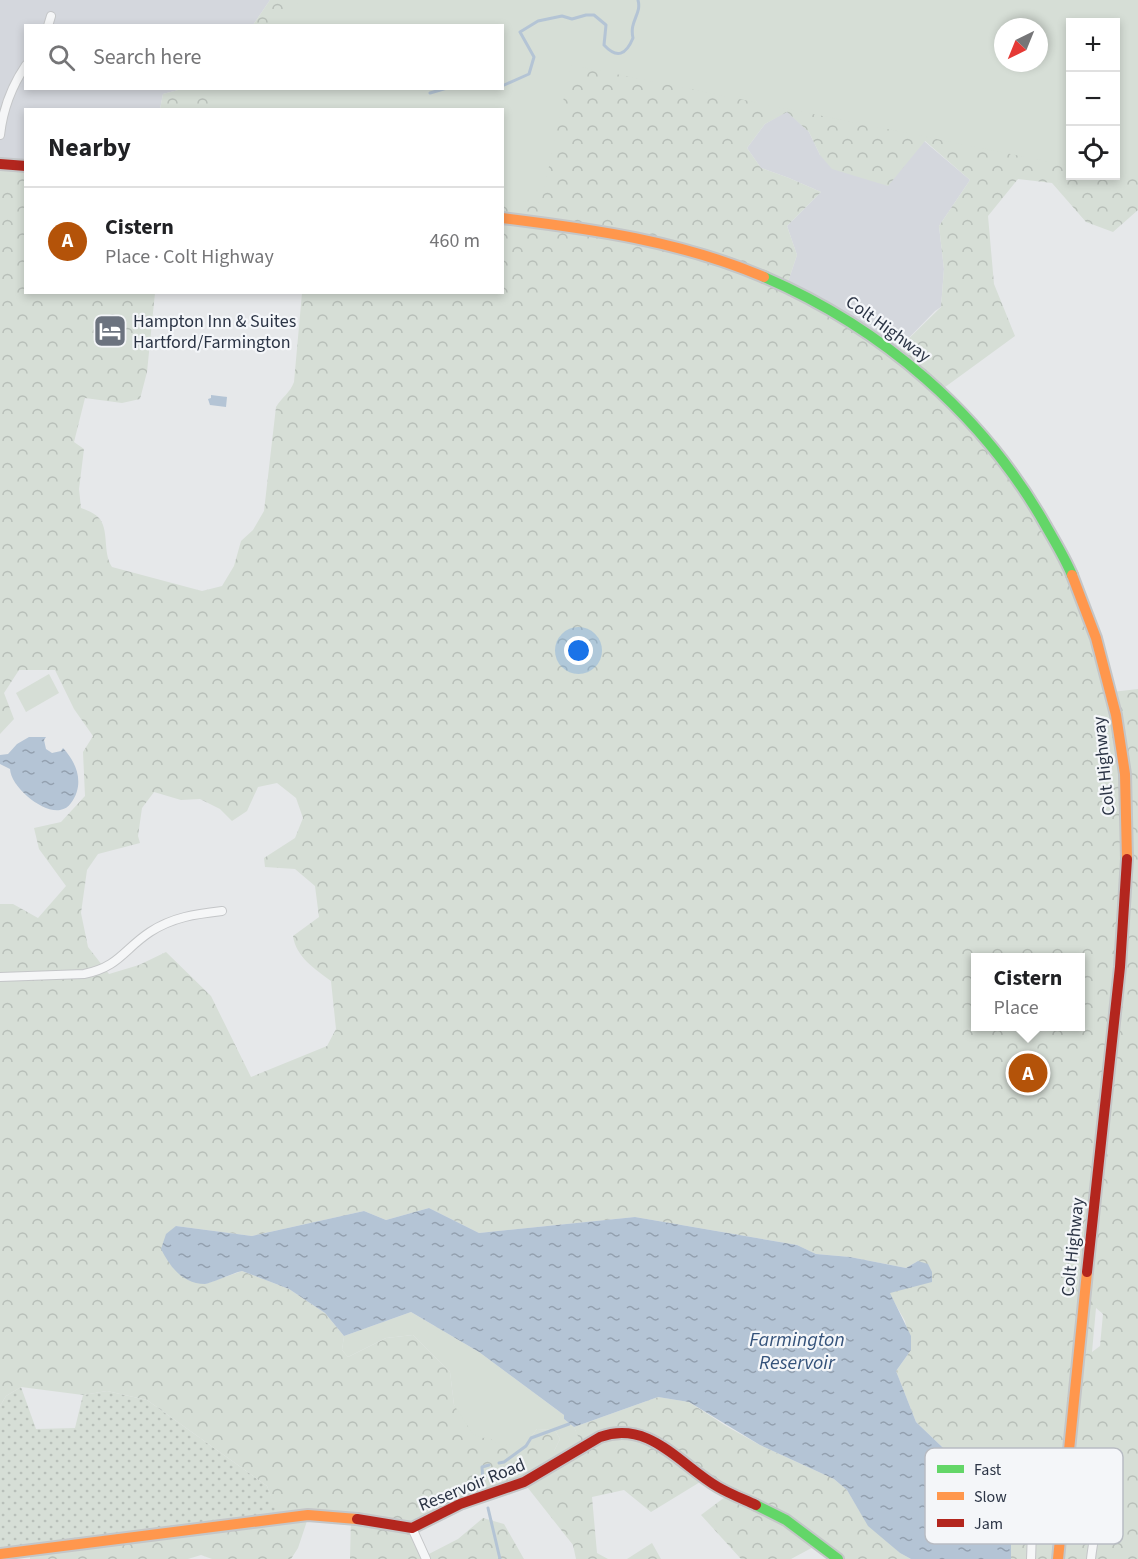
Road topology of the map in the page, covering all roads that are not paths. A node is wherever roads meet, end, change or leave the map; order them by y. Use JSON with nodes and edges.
{"nodes":[{"id":1,"x":51,"y":16,"type":"dead end"},
{"id":2,"x":49,"y":24,"type":"edge"},
{"id":3,"x":24,"y":67,"type":"edge"},
{"id":4,"x":0,"y":135,"type":"edge"},
{"id":5,"x":0,"y":164,"type":"edge"},
{"id":6,"x":24,"y":166,"type":"edge"},
{"id":7,"x":504,"y":218,"type":"edge"},
{"id":8,"x":222,"y":911,"type":"dead end"},
{"id":9,"x":0,"y":977,"type":"edge"},
{"id":10,"x":1069,"y":1448,"type":"edge"},
{"id":11,"x":412,"y":1528,"type":"junction"},
{"id":12,"x":1032,"y":1544,"type":"edge"},
{"id":13,"x":1060,"y":1544,"type":"edge"},
{"id":14,"x":1093,"y":1544,"type":"edge"},
{"id":15,"x":0,"y":1554,"type":"edge"},
{"id":16,"x":426,"y":1559,"type":"edge"},
{"id":17,"x":838,"y":1559,"type":"edge"},
{"id":18,"x":1031,"y":1559,"type":"edge"},
{"id":19,"x":1058,"y":1559,"type":"edge"},
{"id":20,"x":1091,"y":1559,"type":"edge"}],
"edges":[{"from":1,"to":2,"type":"street"},
{"from":3,"to":4,"type":"street"},
{"from":5,"to":6,"type":"main road"},
{"from":7,"to":10,"type":"main road","name":"Colt Highway"},
{"from":8,"to":9,"type":"street"},
{"from":11,"to":15,"type":"main road","name":"Reservoir Road"},
{"from":11,"to":16,"type":"street"},
{"from":11,"to":17,"type":"main road","name":"Reservoir Road"},
{"from":12,"to":18,"type":"street"},
{"from":13,"to":19,"type":"main road","name":"Colt Highway"},
{"from":14,"to":20,"type":"street"}]}
